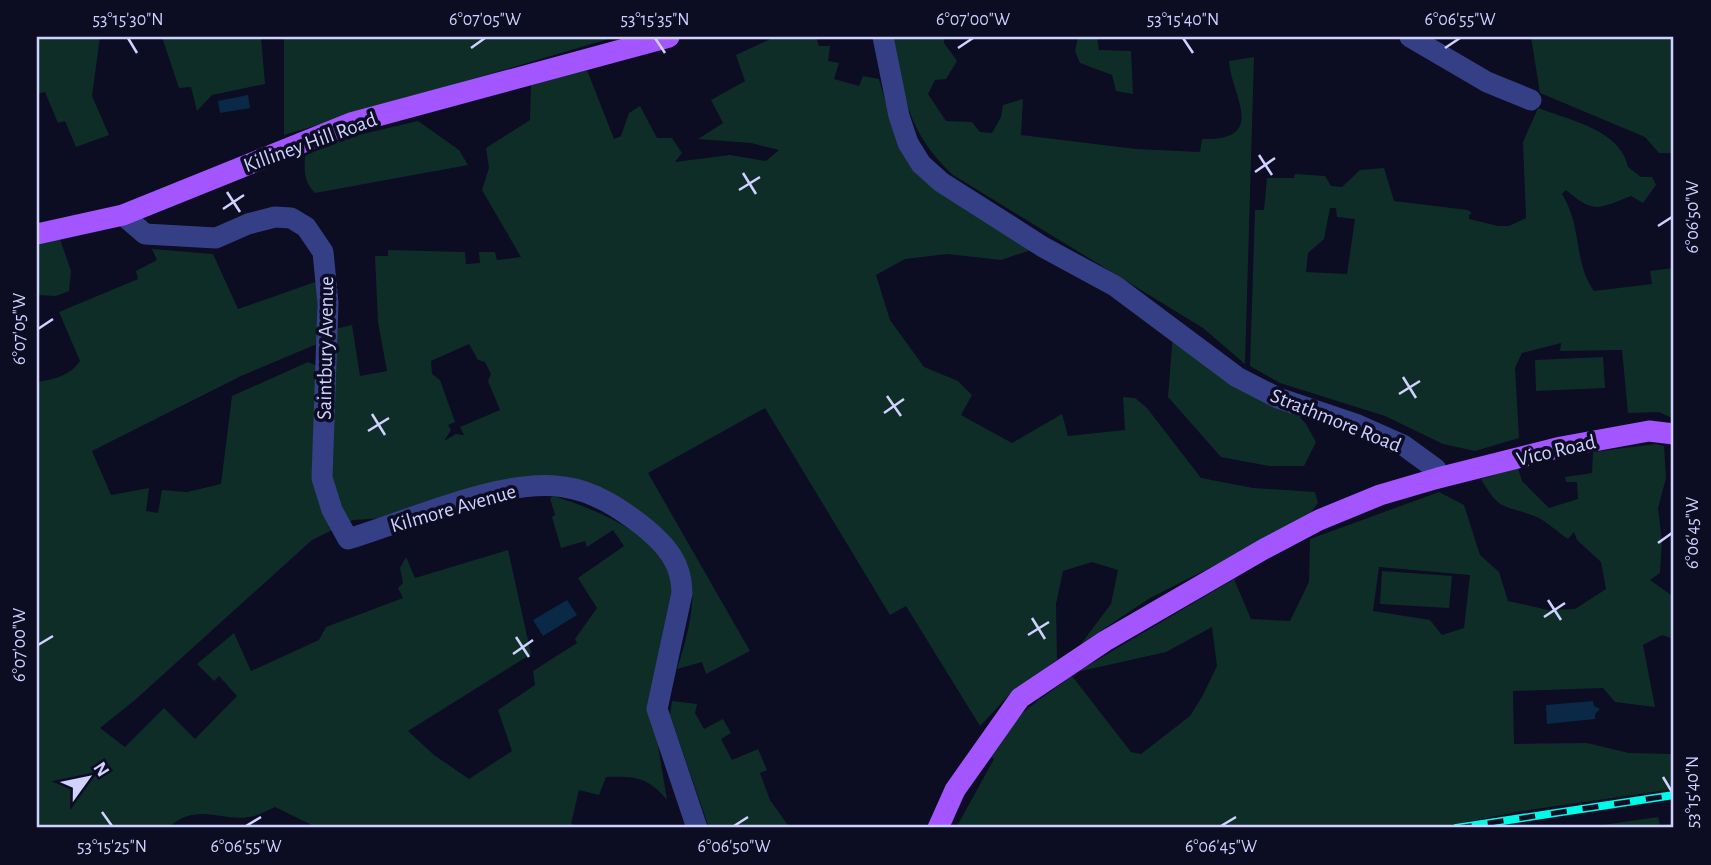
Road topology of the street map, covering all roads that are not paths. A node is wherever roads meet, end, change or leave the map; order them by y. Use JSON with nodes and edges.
{"nodes":[{"id":1,"x":668,"y":37,"type":"edge"},
{"id":2,"x":883,"y":37,"type":"edge"},
{"id":3,"x":1410,"y":37,"type":"edge"},
{"id":4,"x":1531,"y":100,"type":"dead end"},
{"id":5,"x":123,"y":215,"type":"junction"},
{"id":6,"x":37,"y":234,"type":"edge"},
{"id":7,"x":1674,"y":434,"type":"edge"},
{"id":8,"x":1438,"y":478,"type":"junction"},
{"id":9,"x":348,"y":539,"type":"joint"},
{"id":10,"x":697,"y":828,"type":"edge"},
{"id":11,"x":938,"y":828,"type":"edge"}],
"edges":[{"from":1,"to":5,"type":"main road","name":"Killiney Hill Road"},
{"from":2,"to":8,"type":"street","name":"Strathmore Road"},
{"from":3,"to":4,"type":"street"},
{"from":5,"to":6,"type":"main road","name":"Killiney Hill Road"},
{"from":5,"to":9,"type":"street","name":"Saintbury Avenue"},
{"from":7,"to":8,"type":"main road","name":"Vico Road"},
{"from":8,"to":11,"type":"main road"},
{"from":9,"to":10,"type":"street","name":"Kilmore Avenue"}]}
